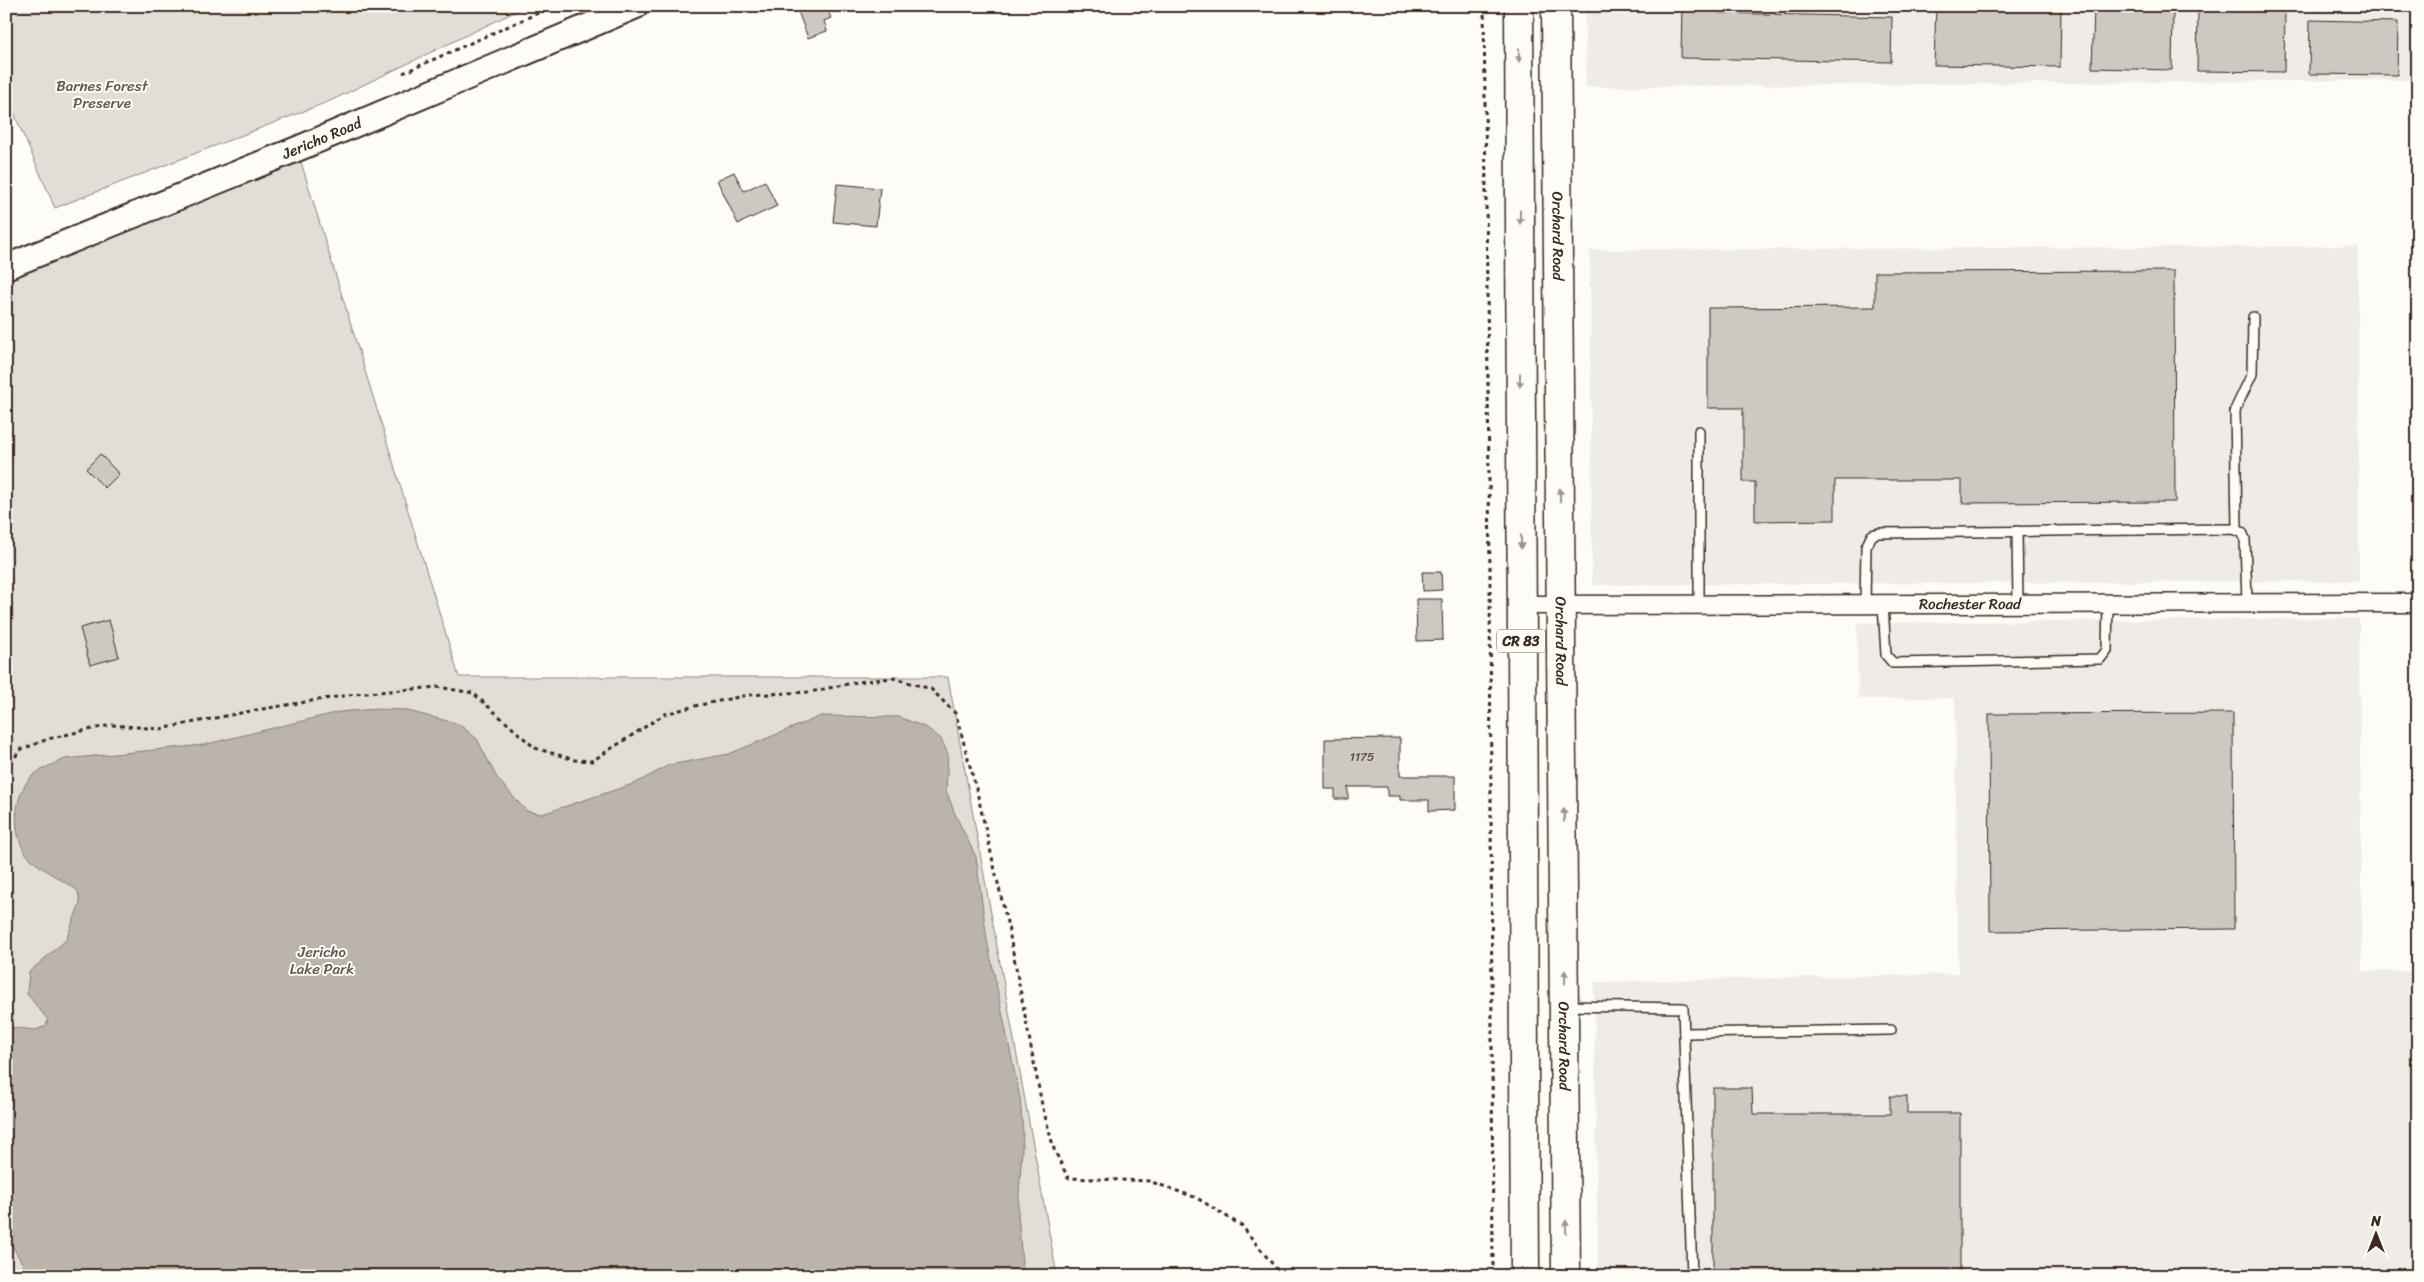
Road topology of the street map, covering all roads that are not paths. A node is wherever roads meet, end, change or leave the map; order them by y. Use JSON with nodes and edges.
{"nodes":[{"id":1,"x":636,"y":6,"type":"edge"},
{"id":2,"x":1519,"y":6,"type":"edge"},
{"id":3,"x":1556,"y":6,"type":"edge"},
{"id":4,"x":6,"y":267,"type":"edge"},
{"id":5,"x":2253,"y":316,"type":"dead end"},
{"id":6,"x":1699,"y":431,"type":"dead end"},
{"id":7,"x":2237,"y":529,"type":"junction"},
{"id":8,"x":2017,"y":531,"type":"junction"},
{"id":9,"x":2247,"y":603,"type":"junction"},
{"id":10,"x":2418,"y":603,"type":"edge"},
{"id":11,"x":1865,"y":604,"type":"junction"},
{"id":12,"x":1883,"y":604,"type":"junction"},
{"id":13,"x":2018,"y":604,"type":"junction"},
{"id":14,"x":2108,"y":604,"type":"junction"},
{"id":15,"x":1521,"y":605,"type":"junction"},
{"id":16,"x":1562,"y":605,"type":"junction"},
{"id":17,"x":1699,"y":605,"type":"junction"},
{"id":18,"x":1566,"y":1006,"type":"junction"},
{"id":19,"x":1891,"y":1030,"type":"dead end"},
{"id":20,"x":1684,"y":1033,"type":"junction"},
{"id":21,"x":1525,"y":1276,"type":"edge"},
{"id":22,"x":1566,"y":1276,"type":"edge"},
{"id":23,"x":1692,"y":1276,"type":"edge"}],
"edges":[{"from":1,"to":4,"type":"main road","name":"Jericho Road"},
{"from":2,"to":15,"type":"main road","number":"CR 83","one_way":true},
{"from":16,"to":3,"type":"main road","name":"Orchard Road","number":"CR 83","one_way":true},
{"from":5,"to":7,"type":"lane"},
{"from":6,"to":17,"type":"lane"},
{"from":7,"to":8,"type":"lane"},
{"from":7,"to":9,"type":"lane"},
{"from":8,"to":11,"type":"lane"},
{"from":8,"to":13,"type":"lane"},
{"from":9,"to":10,"type":"street","name":"Rochester Road"},
{"from":9,"to":14,"type":"street","name":"Rochester Road"},
{"from":11,"to":12,"type":"street","name":"Rochester Road"},
{"from":11,"to":17,"type":"street","name":"Rochester Road"},
{"from":12,"to":13,"type":"street","name":"Rochester Road"},
{"from":12,"to":14,"type":"lane"},
{"from":13,"to":14,"type":"street","name":"Rochester Road"},
{"from":15,"to":16,"type":"street","name":"Rochester Road"},
{"from":15,"to":21,"type":"main road","number":"CR 83"},
{"from":16,"to":17,"type":"street","name":"Rochester Road"},
{"from":18,"to":16,"type":"main road","name":"Orchard Road","number":"CR 83","one_way":true},
{"from":18,"to":20,"type":"lane"},
{"from":22,"to":18,"type":"main road","name":"Orchard Road","number":"CR 83","one_way":true},
{"from":19,"to":20,"type":"lane"},
{"from":20,"to":23,"type":"lane"}]}
